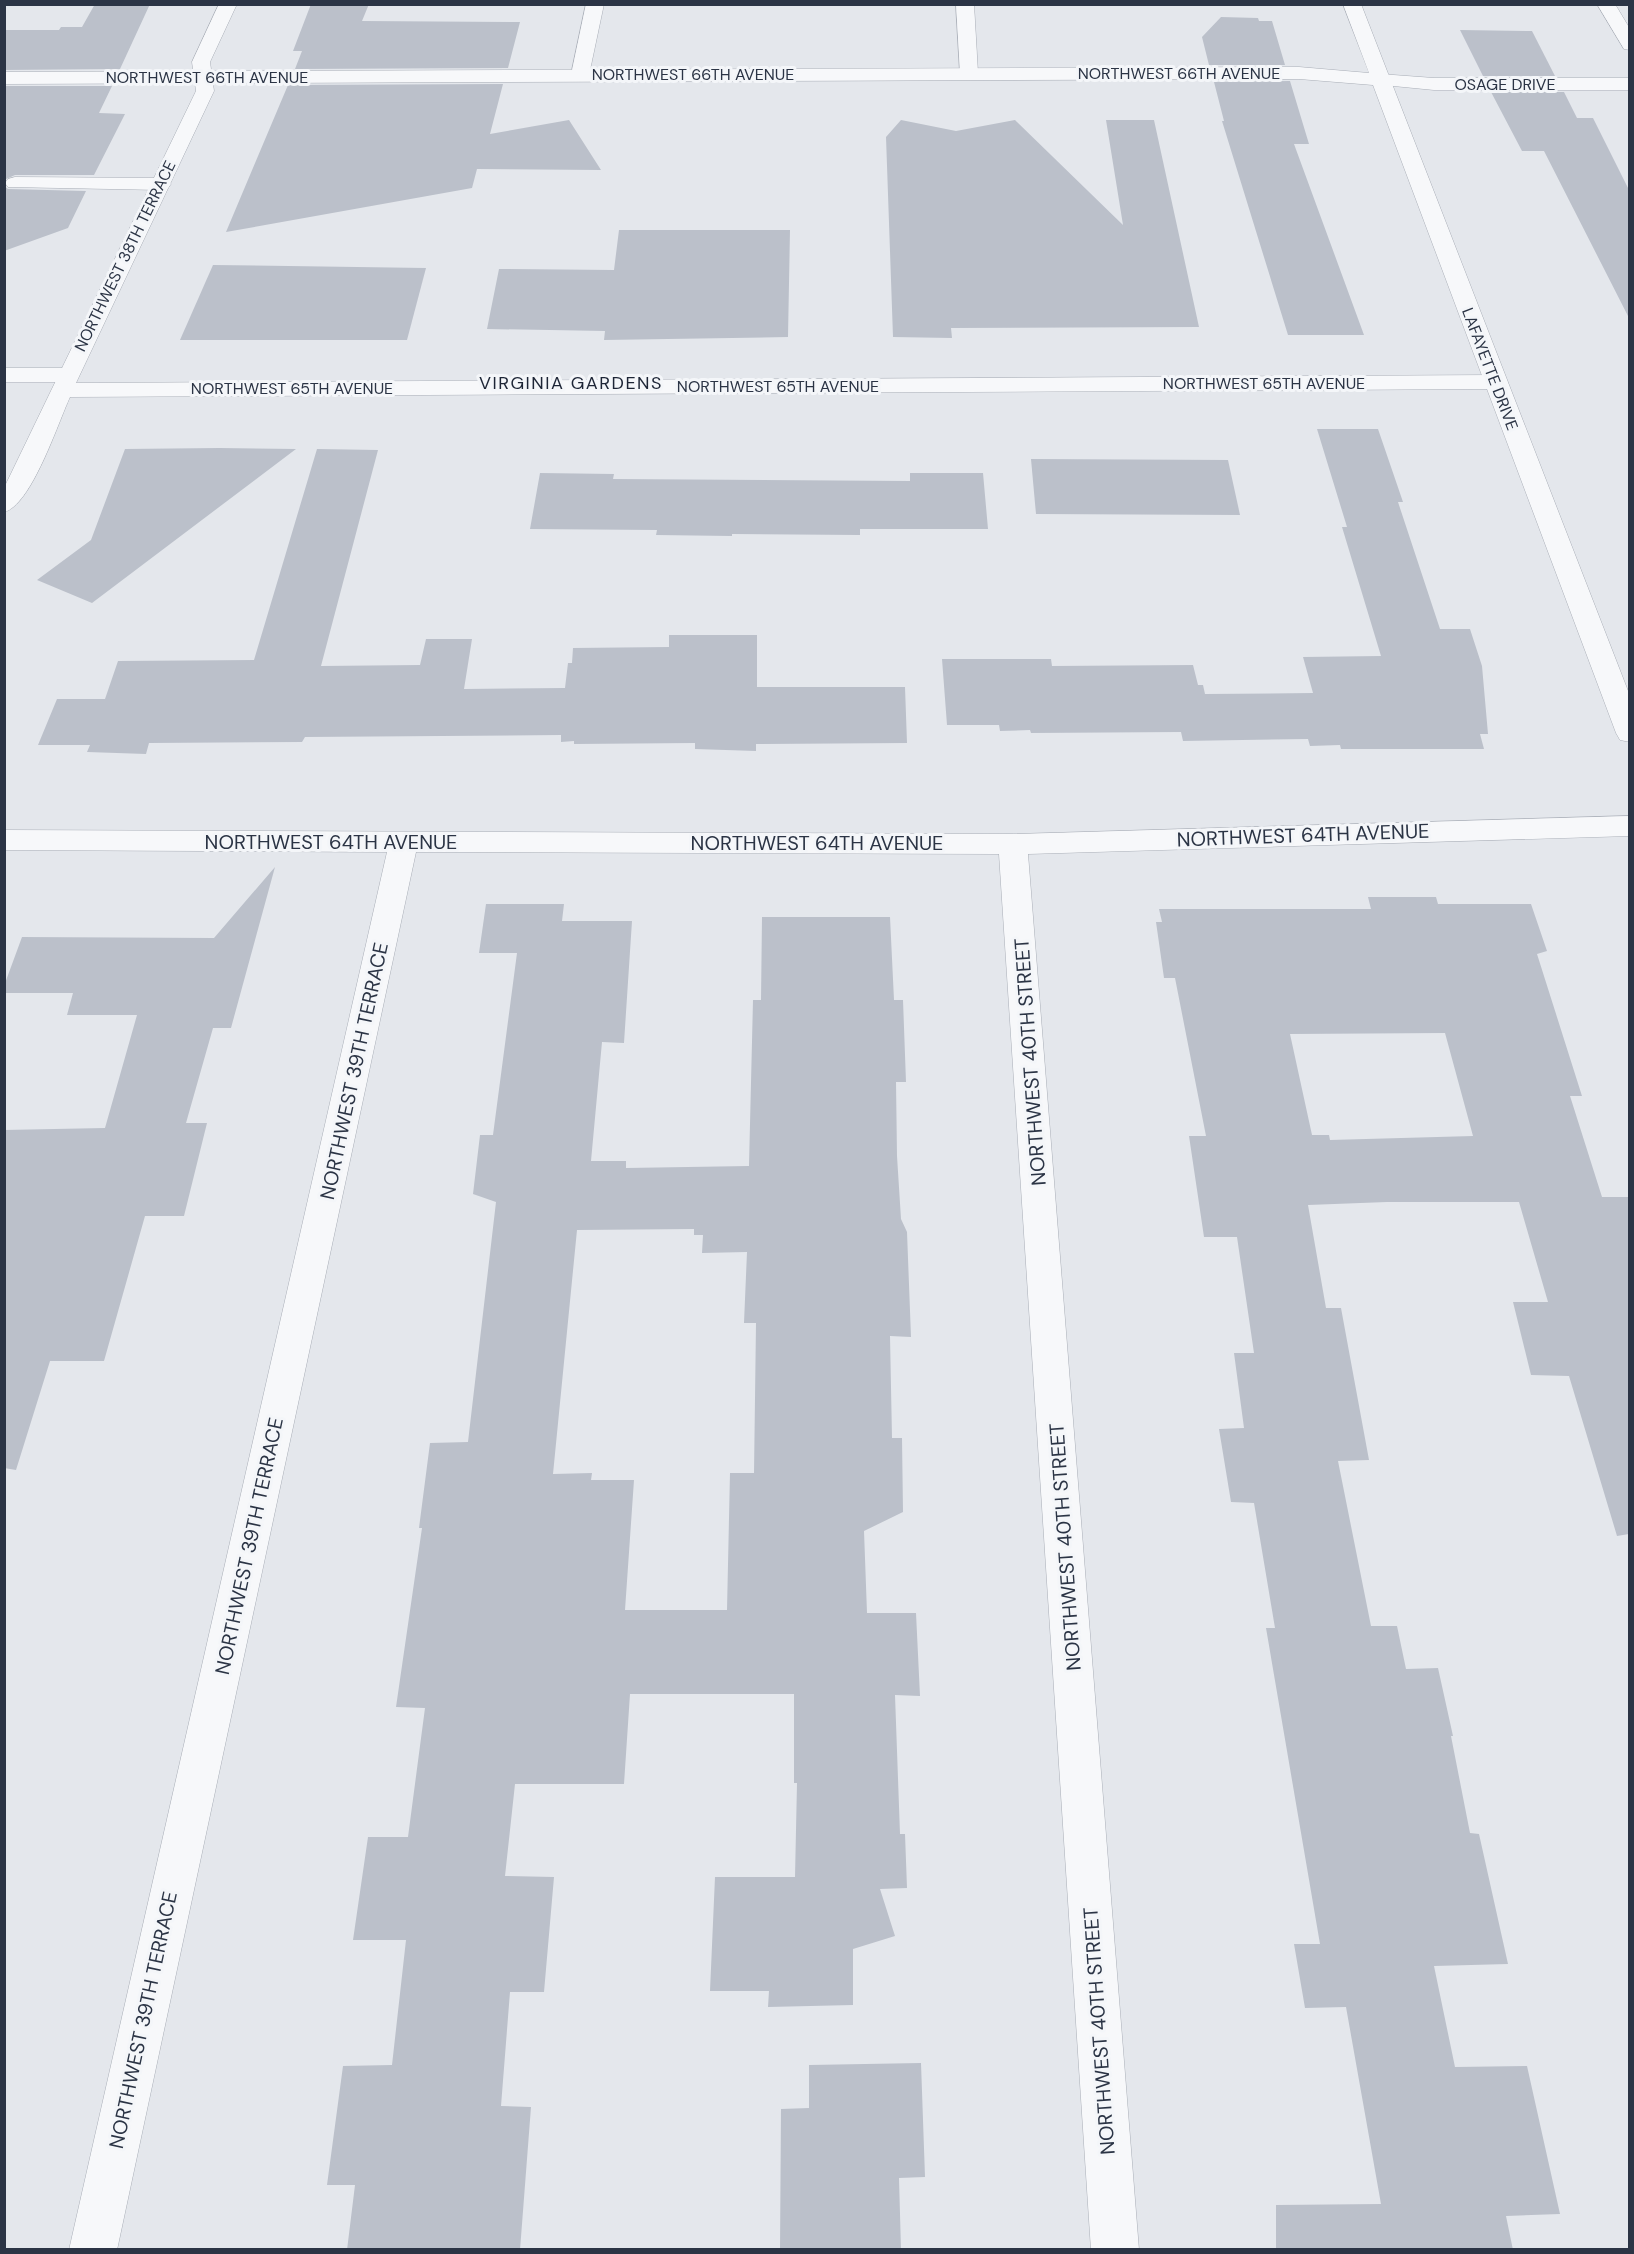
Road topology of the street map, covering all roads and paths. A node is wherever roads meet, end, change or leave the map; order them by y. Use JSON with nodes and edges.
{"nodes":[{"id":1,"x":228,"y":4,"type":"edge"},
{"id":2,"x":595,"y":4,"type":"edge"},
{"id":3,"x":964,"y":4,"type":"edge"},
{"id":4,"x":1352,"y":4,"type":"edge"},
{"id":5,"x":1606,"y":4,"type":"edge"},
{"id":6,"x":1629,"y":45,"type":"edge"},
{"id":7,"x":969,"y":73,"type":"junction"},
{"id":8,"x":580,"y":75,"type":"junction"},
{"id":9,"x":203,"y":77,"type":"junction"},
{"id":10,"x":4,"y":78,"type":"edge"},
{"id":11,"x":1380,"y":80,"type":"junction"},
{"id":12,"x":1629,"y":84,"type":"edge"},
{"id":13,"x":15,"y":183,"type":"dead end"},
{"id":14,"x":161,"y":184,"type":"junction"},
{"id":15,"x":4,"y":375,"type":"edge"},
{"id":16,"x":65,"y":382,"type":"junction"},
{"id":17,"x":1495,"y":382,"type":"junction"},
{"id":18,"x":4,"y":505,"type":"edge"},
{"id":19,"x":1629,"y":733,"type":"edge"},
{"id":20,"x":1629,"y":826,"type":"edge"},
{"id":21,"x":4,"y":840,"type":"edge"},
{"id":22,"x":404,"y":842,"type":"junction"},
{"id":23,"x":1013,"y":844,"type":"junction"},
{"id":24,"x":93,"y":2250,"type":"edge"},
{"id":25,"x":1115,"y":2250,"type":"edge"}],
"edges":[{"from":1,"to":9,"type":"street","name":"NORTHWEST 38TH TERRACE"},
{"from":2,"to":8,"type":"street"},
{"from":3,"to":7,"type":"street"},
{"from":4,"to":11,"type":"street","name":"LAFAYETTE DRIVE"},
{"from":5,"to":6,"type":"street"},
{"from":7,"to":8,"type":"street","name":"NORTHWEST 66TH AVENUE"},
{"from":7,"to":11,"type":"street","name":"NORTHWEST 66TH AVENUE"},
{"from":8,"to":9,"type":"street","name":"NORTHWEST 66TH AVENUE"},
{"from":9,"to":10,"type":"street","name":"NORTHWEST 66TH AVENUE"},
{"from":9,"to":14,"type":"street","name":"NORTHWEST 38TH TERRACE"},
{"from":11,"to":12,"type":"street","name":"OSAGE DRIVE"},
{"from":11,"to":17,"type":"street","name":"LAFAYETTE DRIVE"},
{"from":13,"to":14,"type":"street"},
{"from":14,"to":16,"type":"street","name":"NORTHWEST 38TH TERRACE"},
{"from":15,"to":16,"type":"street","name":"NORTHWEST 65TH AVENUE"},
{"from":16,"to":17,"type":"street","name":"NORTHWEST 65TH AVENUE"},
{"from":16,"to":18,"type":"street","name":"NORTHWEST 38TH TERRACE"},
{"from":17,"to":19,"type":"street","name":"LAFAYETTE DRIVE"},
{"from":20,"to":23,"type":"street","name":"NORTHWEST 64TH AVENUE"},
{"from":21,"to":22,"type":"street","name":"NORTHWEST 64TH AVENUE"},
{"from":22,"to":23,"type":"street","name":"NORTHWEST 64TH AVENUE"},
{"from":22,"to":24,"type":"street","name":"NORTHWEST 39TH TERRACE"},
{"from":23,"to":25,"type":"street","name":"NORTHWEST 40TH STREET"}]}
